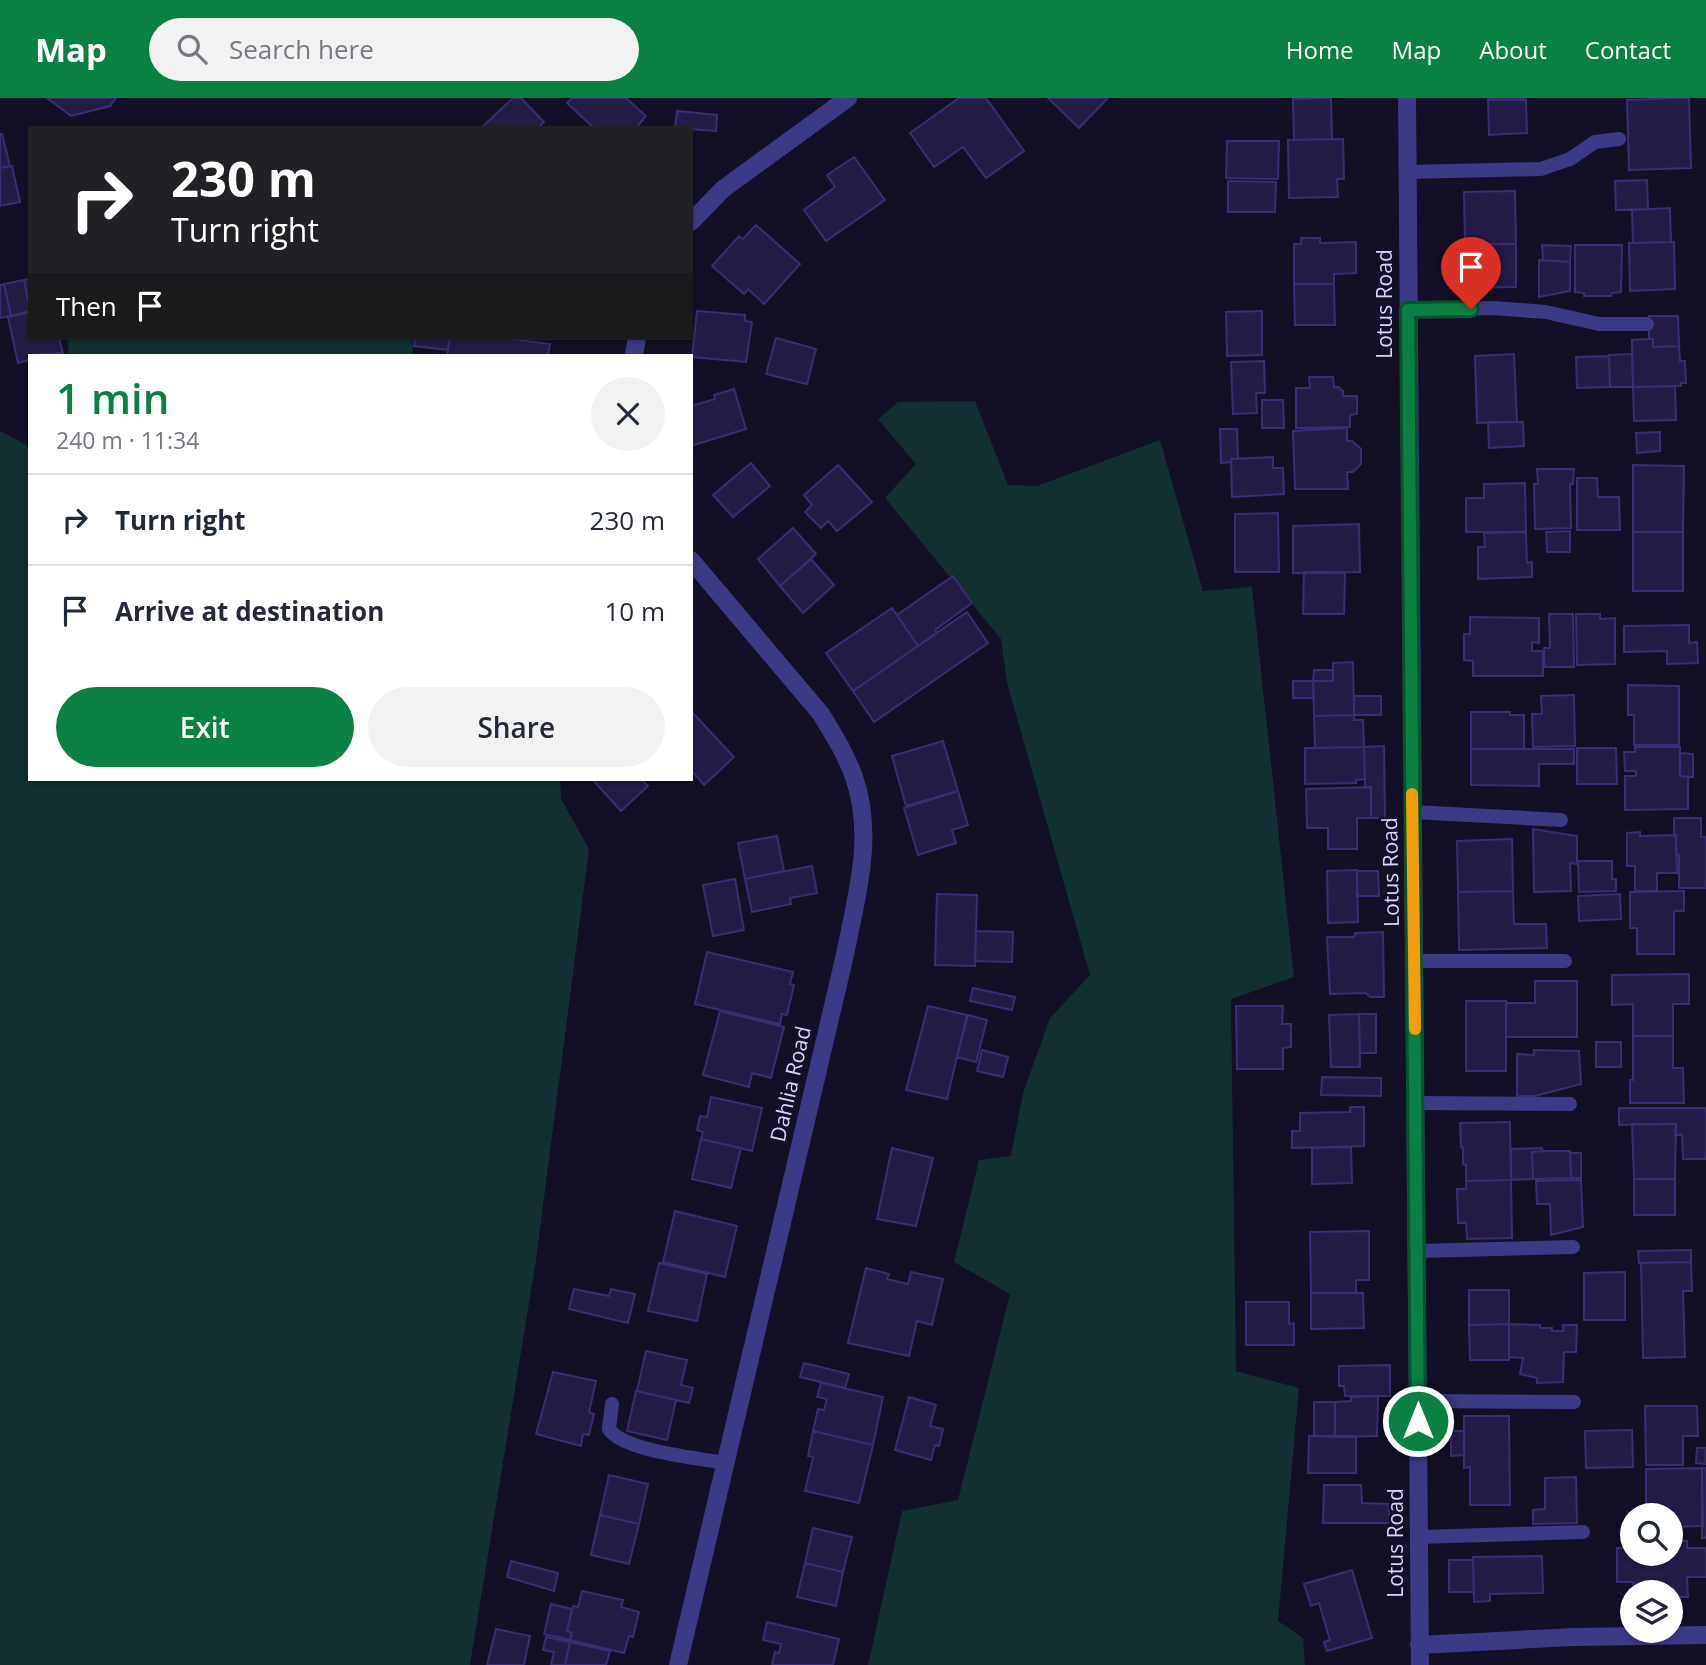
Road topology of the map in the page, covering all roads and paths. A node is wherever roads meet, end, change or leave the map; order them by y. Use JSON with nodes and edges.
{"nodes":[{"id":1,"x":848,"y":98,"type":"edge"},
{"id":2,"x":1406,"y":98,"type":"edge"},
{"id":3,"x":1619,"y":139,"type":"dead end"},
{"id":4,"x":1407,"y":172,"type":"junction"},
{"id":5,"x":693,"y":220,"type":"edge"},
{"id":6,"x":1408,"y":310,"type":"junction"},
{"id":7,"x":1647,"y":324,"type":"dead end"},
{"id":8,"x":693,"y":562,"type":"edge"},
{"id":9,"x":1413,"y":812,"type":"junction"},
{"id":10,"x":1561,"y":820,"type":"dead end"},
{"id":11,"x":1414,"y":961,"type":"junction"},
{"id":12,"x":1565,"y":961,"type":"dead end"},
{"id":13,"x":1416,"y":1103,"type":"junction"},
{"id":14,"x":1570,"y":1104,"type":"dead end"},
{"id":15,"x":1573,"y":1247,"type":"dead end"},
{"id":16,"x":1417,"y":1251,"type":"junction"},
{"id":17,"x":1418,"y":1401,"type":"junction"},
{"id":18,"x":1574,"y":1402,"type":"dead end"},
{"id":19,"x":612,"y":1404,"type":"dead end"},
{"id":20,"x":724,"y":1464,"type":"junction"},
{"id":21,"x":1583,"y":1532,"type":"dead end"},
{"id":22,"x":1418,"y":1537,"type":"junction"},
{"id":23,"x":1706,"y":1636,"type":"edge"},
{"id":24,"x":1419,"y":1644,"type":"junction"},
{"id":25,"x":678,"y":1665,"type":"edge"},
{"id":26,"x":1420,"y":1665,"type":"edge"}],
"edges":[{"from":1,"to":5,"type":"street"},
{"from":2,"to":4,"type":"street","name":"Lotus Road"},
{"from":3,"to":4,"type":"lane"},
{"from":4,"to":6,"type":"street","name":"Lotus Road"},
{"from":6,"to":7,"type":"lane"},
{"from":6,"to":9,"type":"street","name":"Lotus Road"},
{"from":8,"to":20,"type":"street","name":"Dahlia Road"},
{"from":9,"to":10,"type":"lane"},
{"from":9,"to":11,"type":"street","name":"Lotus Road"},
{"from":11,"to":12,"type":"lane"},
{"from":11,"to":13,"type":"street","name":"Lotus Road"},
{"from":13,"to":14,"type":"lane"},
{"from":13,"to":16,"type":"street","name":"Lotus Road"},
{"from":15,"to":16,"type":"lane"},
{"from":16,"to":17,"type":"street","name":"Lotus Road"},
{"from":17,"to":18,"type":"lane"},
{"from":17,"to":22,"type":"street","name":"Lotus Road"},
{"from":19,"to":20,"type":"lane"},
{"from":20,"to":25,"type":"street","name":"Dahlia Road"},
{"from":21,"to":22,"type":"lane"},
{"from":22,"to":24,"type":"street","name":"Lotus Road"},
{"from":23,"to":24,"type":"street"},
{"from":24,"to":26,"type":"street","name":"Lotus Road"}]}
